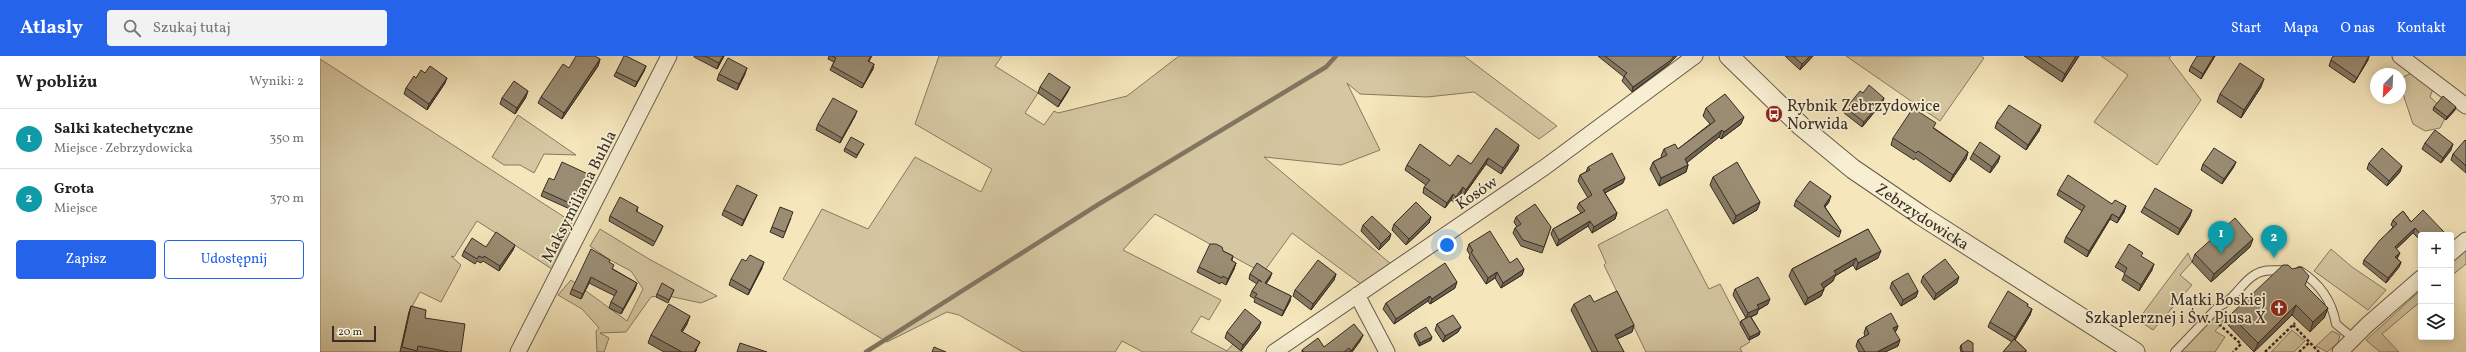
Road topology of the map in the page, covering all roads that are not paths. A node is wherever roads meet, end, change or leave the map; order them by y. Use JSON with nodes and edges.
{"nodes":[{"id":1,"x":669,"y":56,"type":"edge"},
{"id":2,"x":1694,"y":56,"type":"edge"},
{"id":3,"x":1729,"y":56,"type":"edge"},
{"id":4,"x":2400,"y":56,"type":"edge"},
{"id":5,"x":2466,"y":106,"type":"edge"},
{"id":6,"x":2466,"y":240,"type":"edge"},
{"id":7,"x":2454,"y":250,"type":"edge"},
{"id":8,"x":2418,"y":281,"type":"edge"},
{"id":9,"x":1358,"y":295,"type":"junction"},
{"id":10,"x":2354,"y":339,"type":"junction"},
{"id":11,"x":518,"y":352,"type":"edge"},
{"id":12,"x":1274,"y":352,"type":"edge"},
{"id":13,"x":1387,"y":352,"type":"edge"},
{"id":14,"x":2135,"y":352,"type":"edge"},
{"id":15,"x":2175,"y":352,"type":"edge"},
{"id":16,"x":2340,"y":352,"type":"edge"}],
"edges":[{"from":1,"to":11,"type":"street","name":"Maksymiliana Buhla"},
{"from":2,"to":9,"type":"street","name":"Kosów"},
{"from":3,"to":14,"type":"street","name":"Zebrzydowicka"},
{"from":4,"to":5,"type":"street"},
{"from":6,"to":7,"type":"street"},
{"from":8,"to":10,"type":"street"},
{"from":9,"to":12,"type":"street","name":"Kosów"},
{"from":9,"to":13,"type":"street"},
{"from":10,"to":15,"type":"lane"},
{"from":10,"to":16,"type":"street"}]}
